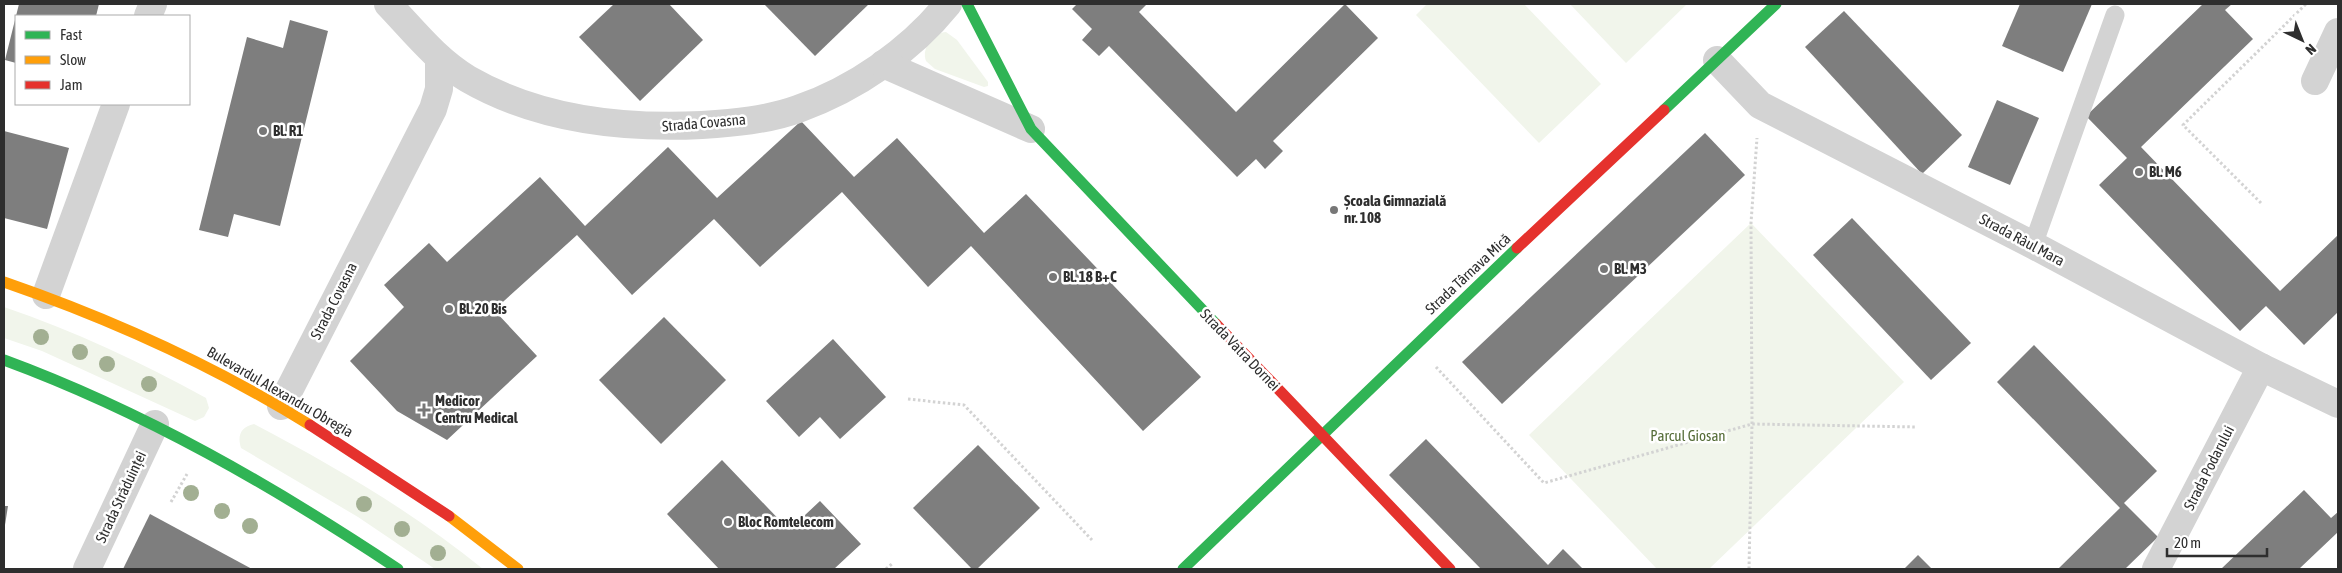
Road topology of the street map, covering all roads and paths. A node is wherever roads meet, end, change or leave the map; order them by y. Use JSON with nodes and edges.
{"nodes":[{"id":1,"x":388,"y":4,"type":"edge"},
{"id":2,"x":948,"y":4,"type":"edge"},
{"id":3,"x":967,"y":4,"type":"edge"},
{"id":4,"x":1776,"y":4,"type":"edge"},
{"id":5,"x":2306,"y":4,"type":"edge"},
{"id":6,"x":2115,"y":15,"type":"dead end"},
{"id":7,"x":2338,"y":32,"type":"edge"},
{"id":8,"x":439,"y":58,"type":"junction"},
{"id":9,"x":1717,"y":60,"type":"junction"},
{"id":10,"x":883,"y":64,"type":"junction"},
{"id":11,"x":2315,"y":80,"type":"dead end"},
{"id":12,"x":116,"y":105,"type":"edge"},
{"id":13,"x":1760,"y":105,"type":"junction"},
{"id":14,"x":1031,"y":129,"type":"junction"},
{"id":15,"x":2261,"y":203,"type":"dead end"},
{"id":16,"x":2033,"y":245,"type":"junction"},
{"id":17,"x":4,"y":282,"type":"edge"},
{"id":18,"x":46,"y":296,"type":"junction"},
{"id":19,"x":1415,"y":345,"type":"junction"},
{"id":20,"x":4,"y":360,"type":"edge"},
{"id":21,"x":2261,"y":367,"type":"junction"},
{"id":22,"x":908,"y":399,"type":"dead end"},
{"id":23,"x":2338,"y":404,"type":"edge"},
{"id":24,"x":281,"y":406,"type":"junction"},
{"id":25,"x":155,"y":424,"type":"junction"},
{"id":26,"x":1752,"y":424,"type":"junction"},
{"id":27,"x":1916,"y":427,"type":"dead end"},
{"id":28,"x":1321,"y":435,"type":"junction"},
{"id":29,"x":1092,"y":540,"type":"dead end"},
{"id":30,"x":893,"y":563,"type":"dead end"},
{"id":31,"x":87,"y":569,"type":"edge"},
{"id":32,"x":398,"y":569,"type":"edge"},
{"id":33,"x":518,"y":569,"type":"edge"},
{"id":34,"x":886,"y":569,"type":"edge"},
{"id":35,"x":1182,"y":569,"type":"edge"},
{"id":36,"x":1450,"y":569,"type":"edge"},
{"id":37,"x":1749,"y":569,"type":"edge"},
{"id":38,"x":2156,"y":569,"type":"edge"}],
"edges":[{"from":1,"to":8,"type":"street","name":"Strada Covasna"},
{"from":2,"to":10,"type":"street","name":"Strada Covasna"},
{"from":3,"to":14,"type":"street","name":"Strada Vatra Dornei"},
{"from":4,"to":9,"type":"street","name":"Strada Târnava Mică"},
{"from":5,"to":15,"type":"path"},
{"from":6,"to":16,"type":"lane"},
{"from":7,"to":11,"type":"street"},
{"from":8,"to":10,"type":"street","name":"Strada Covasna"},
{"from":8,"to":24,"type":"street","name":"Strada Covasna"},
{"from":9,"to":13,"type":"street","name":"Strada Râul Mara"},
{"from":9,"to":19,"type":"street","name":"Strada Târnava Mică"},
{"from":10,"to":14,"type":"street","name":"Strada Vatra Dornei"},
{"from":12,"to":18,"type":"street"},
{"from":13,"to":16,"type":"street","name":"Strada Râul Mara"},
{"from":13,"to":26,"type":"path"},
{"from":14,"to":28,"type":"street","name":"Strada Vatra Dornei"},
{"from":16,"to":21,"type":"street","name":"Strada Râul Mara"},
{"from":17,"to":18,"type":"street","name":"Bulevardul Alexandru Obregia"},
{"from":18,"to":24,"type":"street","name":"Bulevardul Alexandru Obregia"},
{"from":19,"to":26,"type":"path"},
{"from":19,"to":28,"type":"street","name":"Strada Târnava Mică"},
{"from":20,"to":25,"type":"street"},
{"from":21,"to":23,"type":"street","name":"Strada Râul Mara"},
{"from":21,"to":38,"type":"street","name":"Strada Podarului"},
{"from":22,"to":29,"type":"path"},
{"from":24,"to":33,"type":"street","name":"Bulevardul Alexandru Obregia"},
{"from":25,"to":31,"type":"street","name":"Strada Străduinței"},
{"from":25,"to":32,"type":"street"},
{"from":26,"to":27,"type":"path"},
{"from":26,"to":37,"type":"path"},
{"from":28,"to":35,"type":"street","name":"Strada Târnava Mică"},
{"from":28,"to":36,"type":"street","name":"Strada Vatra Dornei"},
{"from":30,"to":34,"type":"path"}]}
